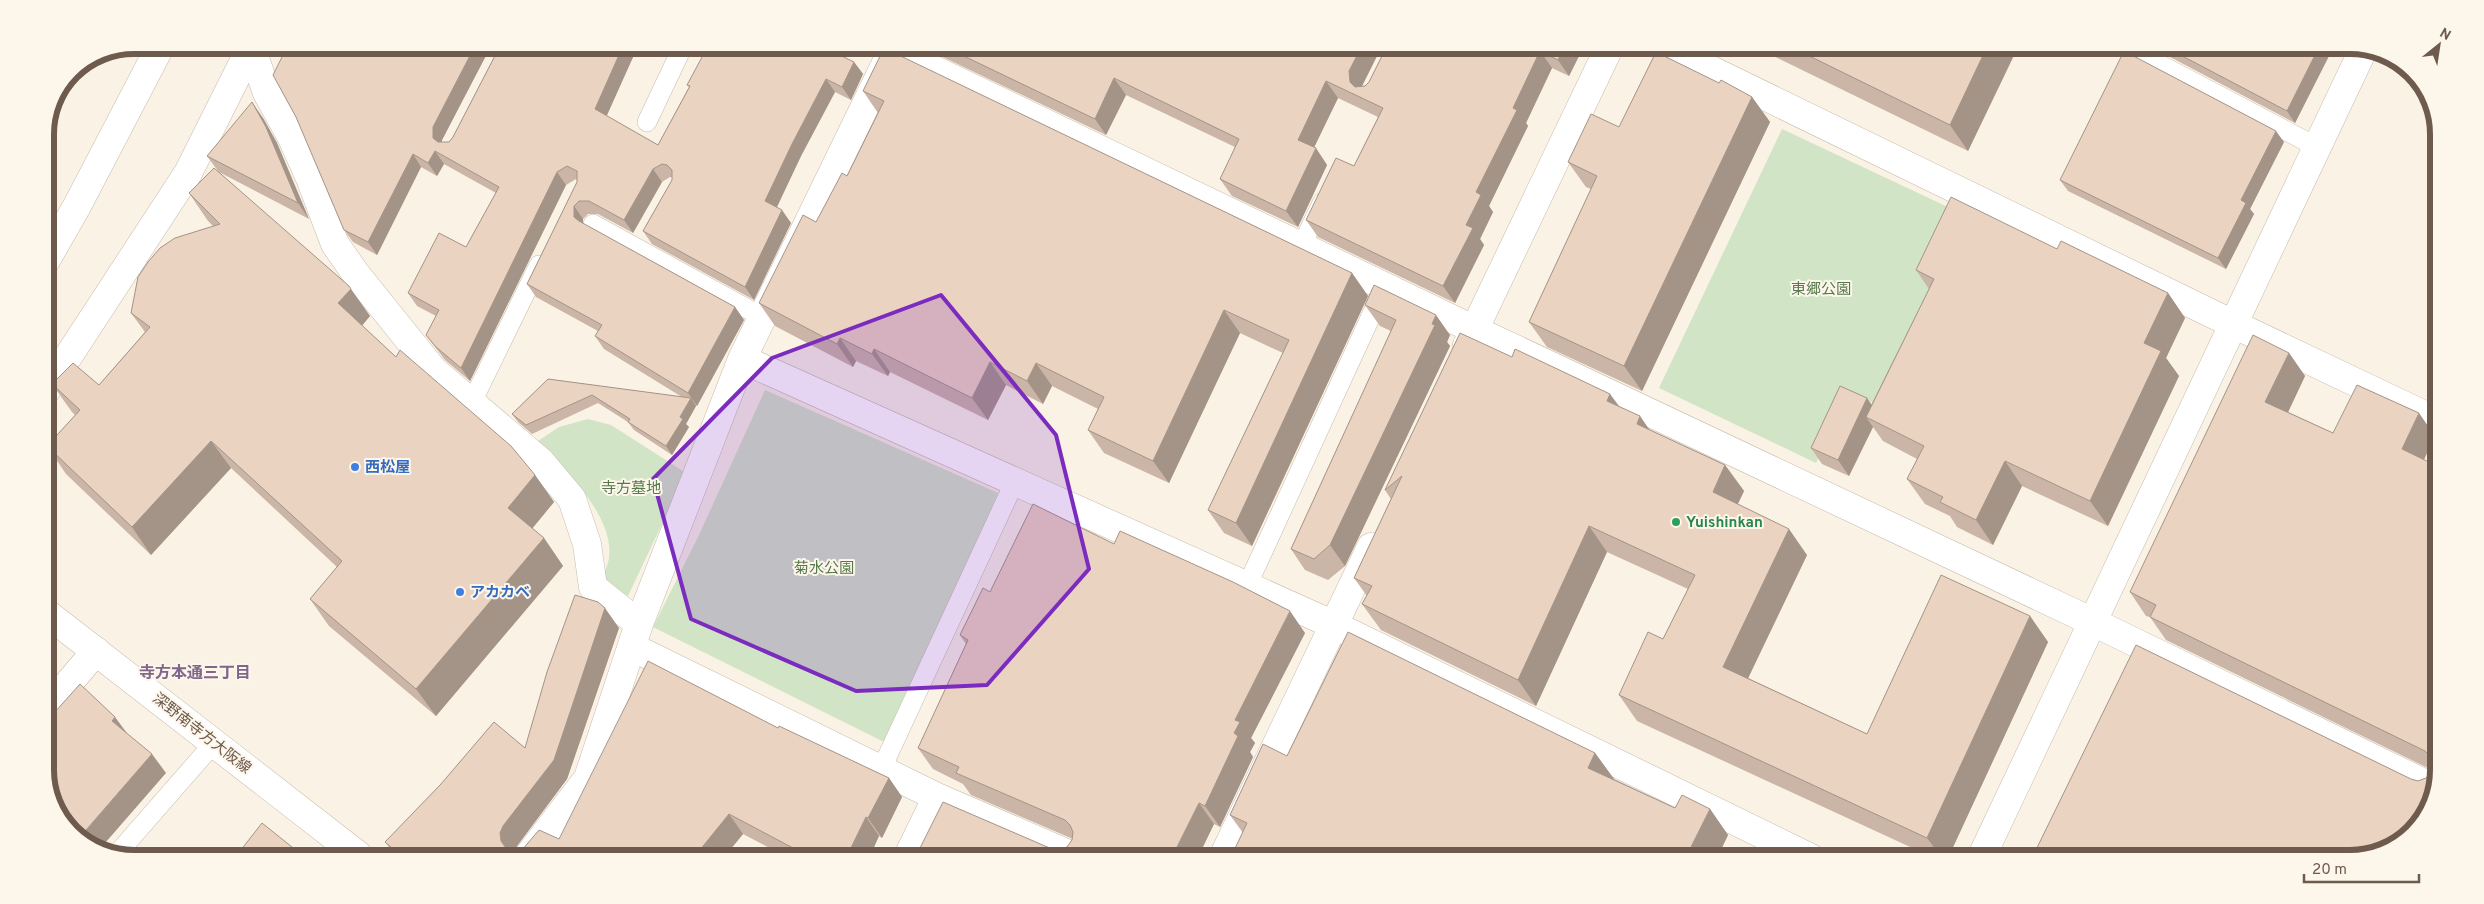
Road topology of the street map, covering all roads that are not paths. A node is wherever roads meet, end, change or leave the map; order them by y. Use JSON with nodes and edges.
{"nodes":[{"id":1,"x":156,"y":54,"type":"edge"},
{"id":2,"x":248,"y":54,"type":"edge"},
{"id":3,"x":255,"y":54,"type":"edge"},
{"id":4,"x":679,"y":54,"type":"edge"},
{"id":5,"x":889,"y":54,"type":"edge"},
{"id":6,"x":906,"y":54,"type":"edge"},
{"id":7,"x":1606,"y":54,"type":"edge"},
{"id":8,"x":1678,"y":54,"type":"edge"},
{"id":9,"x":2140,"y":54,"type":"edge"},
{"id":10,"x":2361,"y":55,"type":"edge"},
{"id":11,"x":647,"y":122,"type":"dead end"},
{"id":12,"x":2317,"y":147,"type":"junction"},
{"id":13,"x":1329,"y":187,"type":"edge"},
{"id":14,"x":593,"y":224,"type":"dead end"},
{"id":15,"x":647,"y":231,"type":"edge"},
{"id":16,"x":54,"y":246,"type":"edge"},
{"id":17,"x":1301,"y":247,"type":"junction"},
{"id":18,"x":637,"y":248,"type":"junction"},
{"id":19,"x":546,"y":252,"type":"edge"},
{"id":20,"x":1385,"y":287,"type":"junction"},
{"id":21,"x":762,"y":317,"type":"junction"},
{"id":22,"x":2233,"y":324,"type":"junction"},
{"id":23,"x":1475,"y":330,"type":"junction"},
{"id":24,"x":742,"y":359,"type":"junction"},
{"id":25,"x":1458,"y":366,"type":"edge"},
{"id":26,"x":54,"y":378,"type":"edge"},
{"id":27,"x":472,"y":402,"type":"junction"},
{"id":28,"x":2430,"y":418,"type":"edge"},
{"id":29,"x":1015,"y":481,"type":"junction"},
{"id":30,"x":1381,"y":527,"type":"edge"},
{"id":31,"x":1247,"y":586,"type":"junction"},
{"id":32,"x":54,"y":619,"type":"edge"},
{"id":33,"x":2093,"y":622,"type":"junction"},
{"id":34,"x":1334,"y":625,"type":"junction"},
{"id":35,"x":635,"y":636,"type":"junction"},
{"id":36,"x":96,"y":651,"type":"junction"},
{"id":37,"x":54,"y":700,"type":"edge"},
{"id":38,"x":214,"y":743,"type":"junction"},
{"id":39,"x":881,"y":770,"type":"junction"},
{"id":40,"x":2429,"y":785,"type":"edge"},
{"id":41,"x":937,"y":798,"type":"junction"},
{"id":42,"x":121,"y":849,"type":"edge"},
{"id":43,"x":352,"y":850,"type":"edge"},
{"id":44,"x":533,"y":850,"type":"edge"},
{"id":45,"x":911,"y":850,"type":"edge"},
{"id":46,"x":1056,"y":850,"type":"edge"},
{"id":47,"x":1226,"y":850,"type":"edge"},
{"id":48,"x":1795,"y":850,"type":"edge"},
{"id":49,"x":1985,"y":850,"type":"edge"}],
"edges":[{"from":1,"to":16,"type":"street"},
{"from":2,"to":26,"type":"street"},
{"from":3,"to":27,"type":"street"},
{"from":4,"to":11,"type":"lane"},
{"from":5,"to":21,"type":"street"},
{"from":6,"to":17,"type":"street"},
{"from":7,"to":23,"type":"street"},
{"from":8,"to":22,"type":"street"},
{"from":9,"to":12,"type":"lane"},
{"from":10,"to":12,"type":"street"},
{"from":12,"to":22,"type":"street"},
{"from":13,"to":17,"type":"lane"},
{"from":14,"to":18,"type":"lane"},
{"from":15,"to":18,"type":"lane"},
{"from":17,"to":20,"type":"street"},
{"from":18,"to":21,"type":"lane"},
{"from":19,"to":27,"type":"lane"},
{"from":20,"to":23,"type":"street"},
{"from":20,"to":31,"type":"lane"},
{"from":21,"to":24,"type":"street"},
{"from":22,"to":28,"type":"street"},
{"from":22,"to":33,"type":"street"},
{"from":23,"to":25,"type":"street"},
{"from":23,"to":33,"type":"street"},
{"from":24,"to":29,"type":"street"},
{"from":24,"to":35,"type":"street"},
{"from":27,"to":35,"type":"street"},
{"from":29,"to":31,"type":"street"},
{"from":29,"to":39,"type":"lane"},
{"from":30,"to":34,"type":"street"},
{"from":31,"to":34,"type":"street"},
{"from":32,"to":36,"type":"street","name":"深野南寺方大阪線"},
{"from":33,"to":40,"type":"street"},
{"from":33,"to":49,"type":"street"},
{"from":34,"to":47,"type":"street"},
{"from":34,"to":48,"type":"street"},
{"from":35,"to":39,"type":"street"},
{"from":35,"to":44,"type":"street"},
{"from":36,"to":37,"type":"street"},
{"from":36,"to":38,"type":"street","name":"深野南寺方大阪線"},
{"from":38,"to":42,"type":"lane"},
{"from":38,"to":43,"type":"street","name":"深野南寺方大阪線"},
{"from":39,"to":41,"type":"street"},
{"from":41,"to":45,"type":"street"},
{"from":41,"to":46,"type":"street"}]}
